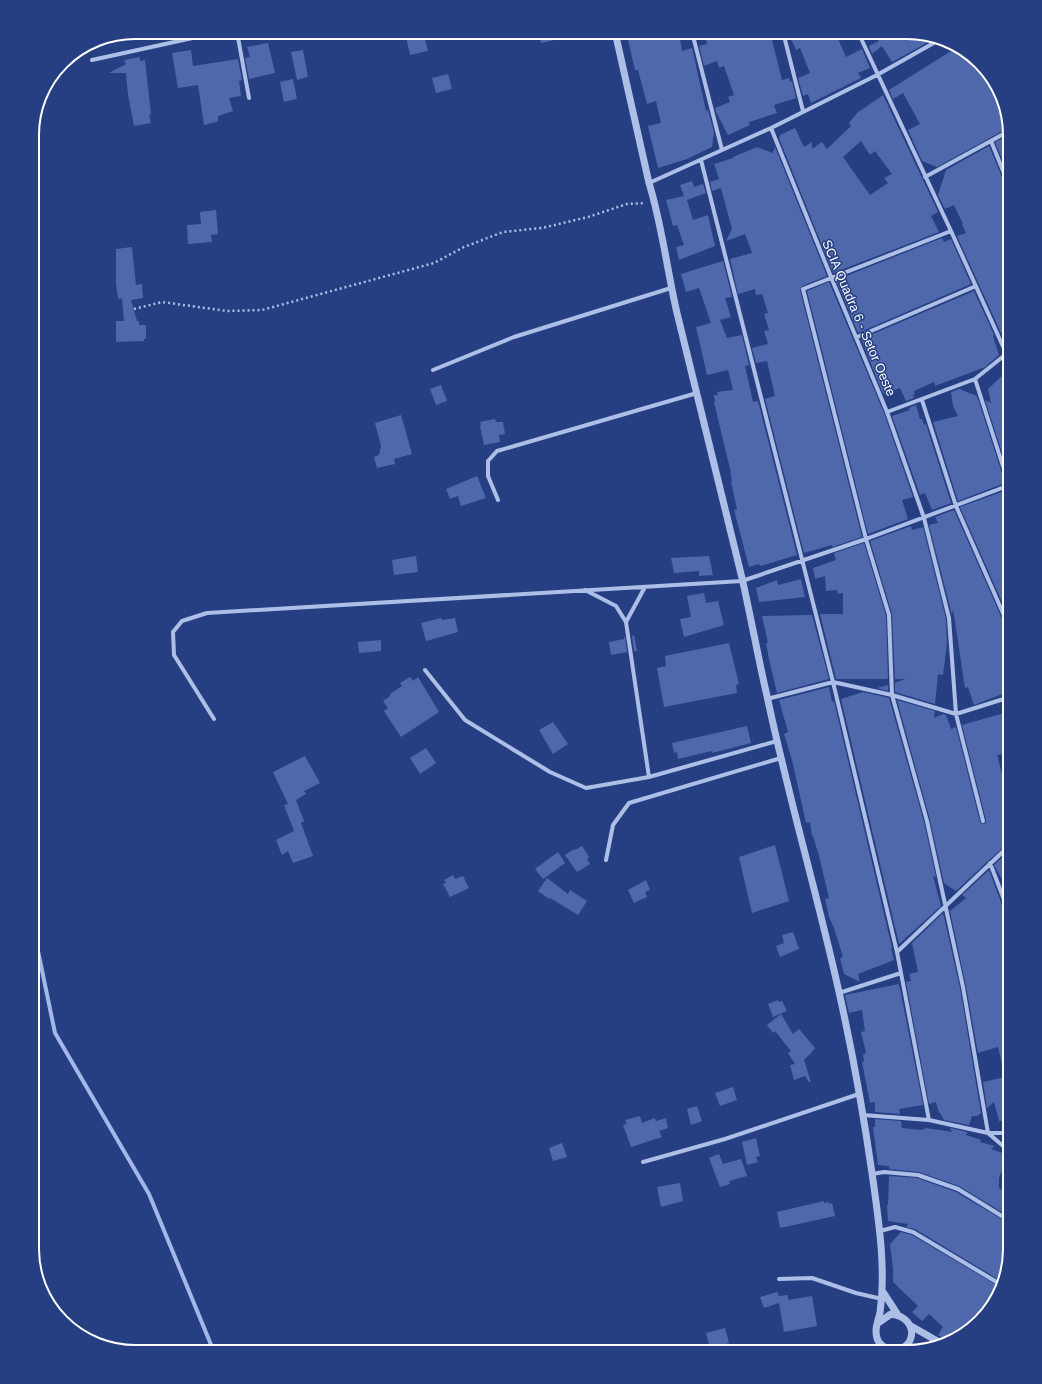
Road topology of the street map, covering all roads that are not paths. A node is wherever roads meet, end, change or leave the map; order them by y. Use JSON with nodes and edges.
{"nodes":[{"id":1,"x":188,"y":39,"type":"edge"},
{"id":2,"x":238,"y":39,"type":"edge"},
{"id":3,"x":617,"y":39,"type":"edge"},
{"id":4,"x":694,"y":39,"type":"edge"},
{"id":5,"x":785,"y":39,"type":"edge"},
{"id":6,"x":861,"y":39,"type":"edge"},
{"id":7,"x":934,"y":43,"type":"edge"},
{"id":8,"x":92,"y":60,"type":"dead end"},
{"id":9,"x":877,"y":75,"type":"junction"},
{"id":10,"x":249,"y":98,"type":"dead end"},
{"id":11,"x":804,"y":111,"type":"junction"},
{"id":12,"x":772,"y":128,"type":"junction"},
{"id":13,"x":1003,"y":135,"type":"edge"},
{"id":14,"x":991,"y":141,"type":"junction"},
{"id":15,"x":722,"y":150,"type":"junction"},
{"id":16,"x":701,"y":160,"type":"junction"},
{"id":17,"x":1003,"y":171,"type":"edge"},
{"id":18,"x":925,"y":177,"type":"junction"},
{"id":19,"x":649,"y":183,"type":"junction"},
{"id":20,"x":951,"y":231,"type":"junction"},
{"id":21,"x":831,"y":277,"type":"junction"},
{"id":22,"x":976,"y":286,"type":"junction"},
{"id":23,"x":671,"y":288,"type":"junction"},
{"id":24,"x":857,"y":337,"type":"junction"},
{"id":25,"x":1003,"y":346,"type":"edge"},
{"id":26,"x":1003,"y":356,"type":"edge"},
{"id":27,"x":433,"y":370,"type":"dead end"},
{"id":28,"x":975,"y":380,"type":"junction"},
{"id":29,"x":697,"y":393,"type":"junction"},
{"id":30,"x":922,"y":400,"type":"junction"},
{"id":31,"x":887,"y":412,"type":"junction"},
{"id":32,"x":1003,"y":465,"type":"edge"},
{"id":33,"x":1003,"y":489,"type":"edge"},
{"id":34,"x":498,"y":500,"type":"dead end"},
{"id":35,"x":956,"y":506,"type":"junction"},
{"id":36,"x":924,"y":518,"type":"junction"},
{"id":37,"x":866,"y":539,"type":"junction"},
{"id":38,"x":802,"y":561,"type":"junction"},
{"id":39,"x":742,"y":581,"type":"junction"},
{"id":40,"x":645,"y":587,"type":"junction"},
{"id":41,"x":584,"y":590,"type":"junction"},
{"id":42,"x":1003,"y":613,"type":"edge"},
{"id":43,"x":626,"y":622,"type":"junction"},
{"id":44,"x":425,"y":670,"type":"dead end"},
{"id":45,"x":833,"y":682,"type":"junction"},
{"id":46,"x":892,"y":696,"type":"junction"},
{"id":47,"x":1003,"y":698,"type":"edge"},
{"id":48,"x":767,"y":699,"type":"junction"},
{"id":49,"x":956,"y":714,"type":"junction"},
{"id":50,"x":214,"y":719,"type":"dead end"},
{"id":51,"x":777,"y":741,"type":"junction"},
{"id":52,"x":782,"y":758,"type":"junction"},
{"id":53,"x":649,"y":777,"type":"junction"},
{"id":54,"x":983,"y":820,"type":"dead end"},
{"id":55,"x":1003,"y":851,"type":"edge"},
{"id":56,"x":606,"y":860,"type":"dead end"},
{"id":57,"x":990,"y":863,"type":"junction"},
{"id":58,"x":1003,"y":897,"type":"edge"},
{"id":59,"x":946,"y":907,"type":"junction"},
{"id":60,"x":898,"y":952,"type":"junction"},
{"id":61,"x":901,"y":973,"type":"junction"},
{"id":62,"x":839,"y":993,"type":"junction"},
{"id":63,"x":859,"y":1094,"type":"junction"},
{"id":64,"x":863,"y":1115,"type":"junction"},
{"id":65,"x":929,"y":1120,"type":"junction"},
{"id":66,"x":988,"y":1133,"type":"junction"},
{"id":67,"x":1003,"y":1133,"type":"edge"},
{"id":68,"x":1003,"y":1146,"type":"edge"},
{"id":69,"x":643,"y":1162,"type":"dead end"},
{"id":70,"x":872,"y":1174,"type":"junction"},
{"id":71,"x":1003,"y":1217,"type":"edge"},
{"id":72,"x":880,"y":1231,"type":"junction"},
{"id":73,"x":779,"y":1279,"type":"dead end"},
{"id":74,"x":997,"y":1282,"type":"edge"},
{"id":75,"x":882,"y":1296,"type":"junction"},
{"id":76,"x":898,"y":1315,"type":"junction"},
{"id":77,"x":878,"y":1323,"type":"junction"},
{"id":78,"x":911,"y":1326,"type":"junction"},
{"id":79,"x":936,"y":1340,"type":"edge"},
{"id":80,"x":881,"y":1345,"type":"edge"},
{"id":81,"x":907,"y":1345,"type":"edge"}],
"edges":[{"from":1,"to":8,"type":"street"},
{"from":2,"to":10,"type":"street"},
{"from":3,"to":19,"type":"street"},
{"from":4,"to":15,"type":"street"},
{"from":5,"to":11,"type":"street"},
{"from":6,"to":9,"type":"street"},
{"from":7,"to":9,"type":"street"},
{"from":9,"to":11,"type":"street"},
{"from":9,"to":18,"type":"street"},
{"from":11,"to":12,"type":"street"},
{"from":12,"to":15,"type":"street"},
{"from":12,"to":21,"type":"street","name":"SCIA Quadra 6 - Setor Oeste"},
{"from":13,"to":14,"type":"street"},
{"from":14,"to":17,"type":"street"},
{"from":14,"to":18,"type":"street"},
{"from":15,"to":16,"type":"street"},
{"from":16,"to":19,"type":"street"},
{"from":16,"to":38,"type":"street"},
{"from":18,"to":20,"type":"street"},
{"from":19,"to":23,"type":"street"},
{"from":20,"to":21,"type":"street"},
{"from":20,"to":22,"type":"street"},
{"from":21,"to":24,"type":"street","name":"SCIA Quadra 6 - Setor Oeste"},
{"from":21,"to":37,"type":"street"},
{"from":22,"to":24,"type":"street"},
{"from":22,"to":25,"type":"street"},
{"from":23,"to":27,"type":"street"},
{"from":23,"to":29,"type":"street"},
{"from":24,"to":31,"type":"street","name":"SCIA Quadra 6 - Setor Oeste"},
{"from":26,"to":28,"type":"street"},
{"from":28,"to":30,"type":"street"},
{"from":28,"to":32,"type":"street"},
{"from":29,"to":34,"type":"street"},
{"from":29,"to":39,"type":"street"},
{"from":30,"to":31,"type":"street"},
{"from":30,"to":35,"type":"street"},
{"from":31,"to":36,"type":"street","name":"SCIA Quadra 6 - Setor Oeste"},
{"from":33,"to":35,"type":"street"},
{"from":35,"to":36,"type":"street"},
{"from":35,"to":42,"type":"street"},
{"from":36,"to":37,"type":"street"},
{"from":36,"to":49,"type":"street","name":"SCIA Quadra 6 - Setor Oeste"},
{"from":37,"to":38,"type":"street"},
{"from":37,"to":46,"type":"street"},
{"from":38,"to":39,"type":"street"},
{"from":38,"to":45,"type":"street"},
{"from":39,"to":40,"type":"street"},
{"from":39,"to":48,"type":"street"},
{"from":40,"to":41,"type":"street"},
{"from":40,"to":43,"type":"street"},
{"from":41,"to":43,"type":"street"},
{"from":41,"to":50,"type":"street"},
{"from":43,"to":53,"type":"street"},
{"from":44,"to":53,"type":"street"},
{"from":45,"to":46,"type":"street"},
{"from":45,"to":48,"type":"street"},
{"from":45,"to":60,"type":"street"},
{"from":46,"to":49,"type":"street"},
{"from":46,"to":59,"type":"street"},
{"from":47,"to":49,"type":"street"},
{"from":48,"to":51,"type":"street"},
{"from":49,"to":54,"type":"street","name":"SCIA Quadra 6 - Setor Oeste"},
{"from":51,"to":52,"type":"street"},
{"from":51,"to":53,"type":"street"},
{"from":52,"to":56,"type":"street"},
{"from":52,"to":62,"type":"street"},
{"from":55,"to":57,"type":"street"},
{"from":57,"to":58,"type":"street"},
{"from":57,"to":59,"type":"street"},
{"from":59,"to":60,"type":"street"},
{"from":59,"to":66,"type":"street"},
{"from":60,"to":61,"type":"street"},
{"from":61,"to":62,"type":"street"},
{"from":61,"to":65,"type":"street"},
{"from":62,"to":63,"type":"street"},
{"from":63,"to":64,"type":"street"},
{"from":63,"to":69,"type":"street"},
{"from":64,"to":65,"type":"street"},
{"from":64,"to":70,"type":"street"},
{"from":65,"to":66,"type":"street"},
{"from":66,"to":67,"type":"street"},
{"from":66,"to":68,"type":"street"},
{"from":70,"to":71,"type":"street"},
{"from":70,"to":72,"type":"street"},
{"from":72,"to":74,"type":"street"},
{"from":72,"to":75,"type":"street"},
{"from":73,"to":75,"type":"street"},
{"from":75,"to":76,"type":"street"},
{"from":75,"to":77,"type":"street"},
{"from":76,"to":77,"type":"street"},
{"from":76,"to":78,"type":"street"},
{"from":77,"to":80,"type":"street"},
{"from":78,"to":79,"type":"street"},
{"from":78,"to":81,"type":"street"}]}
